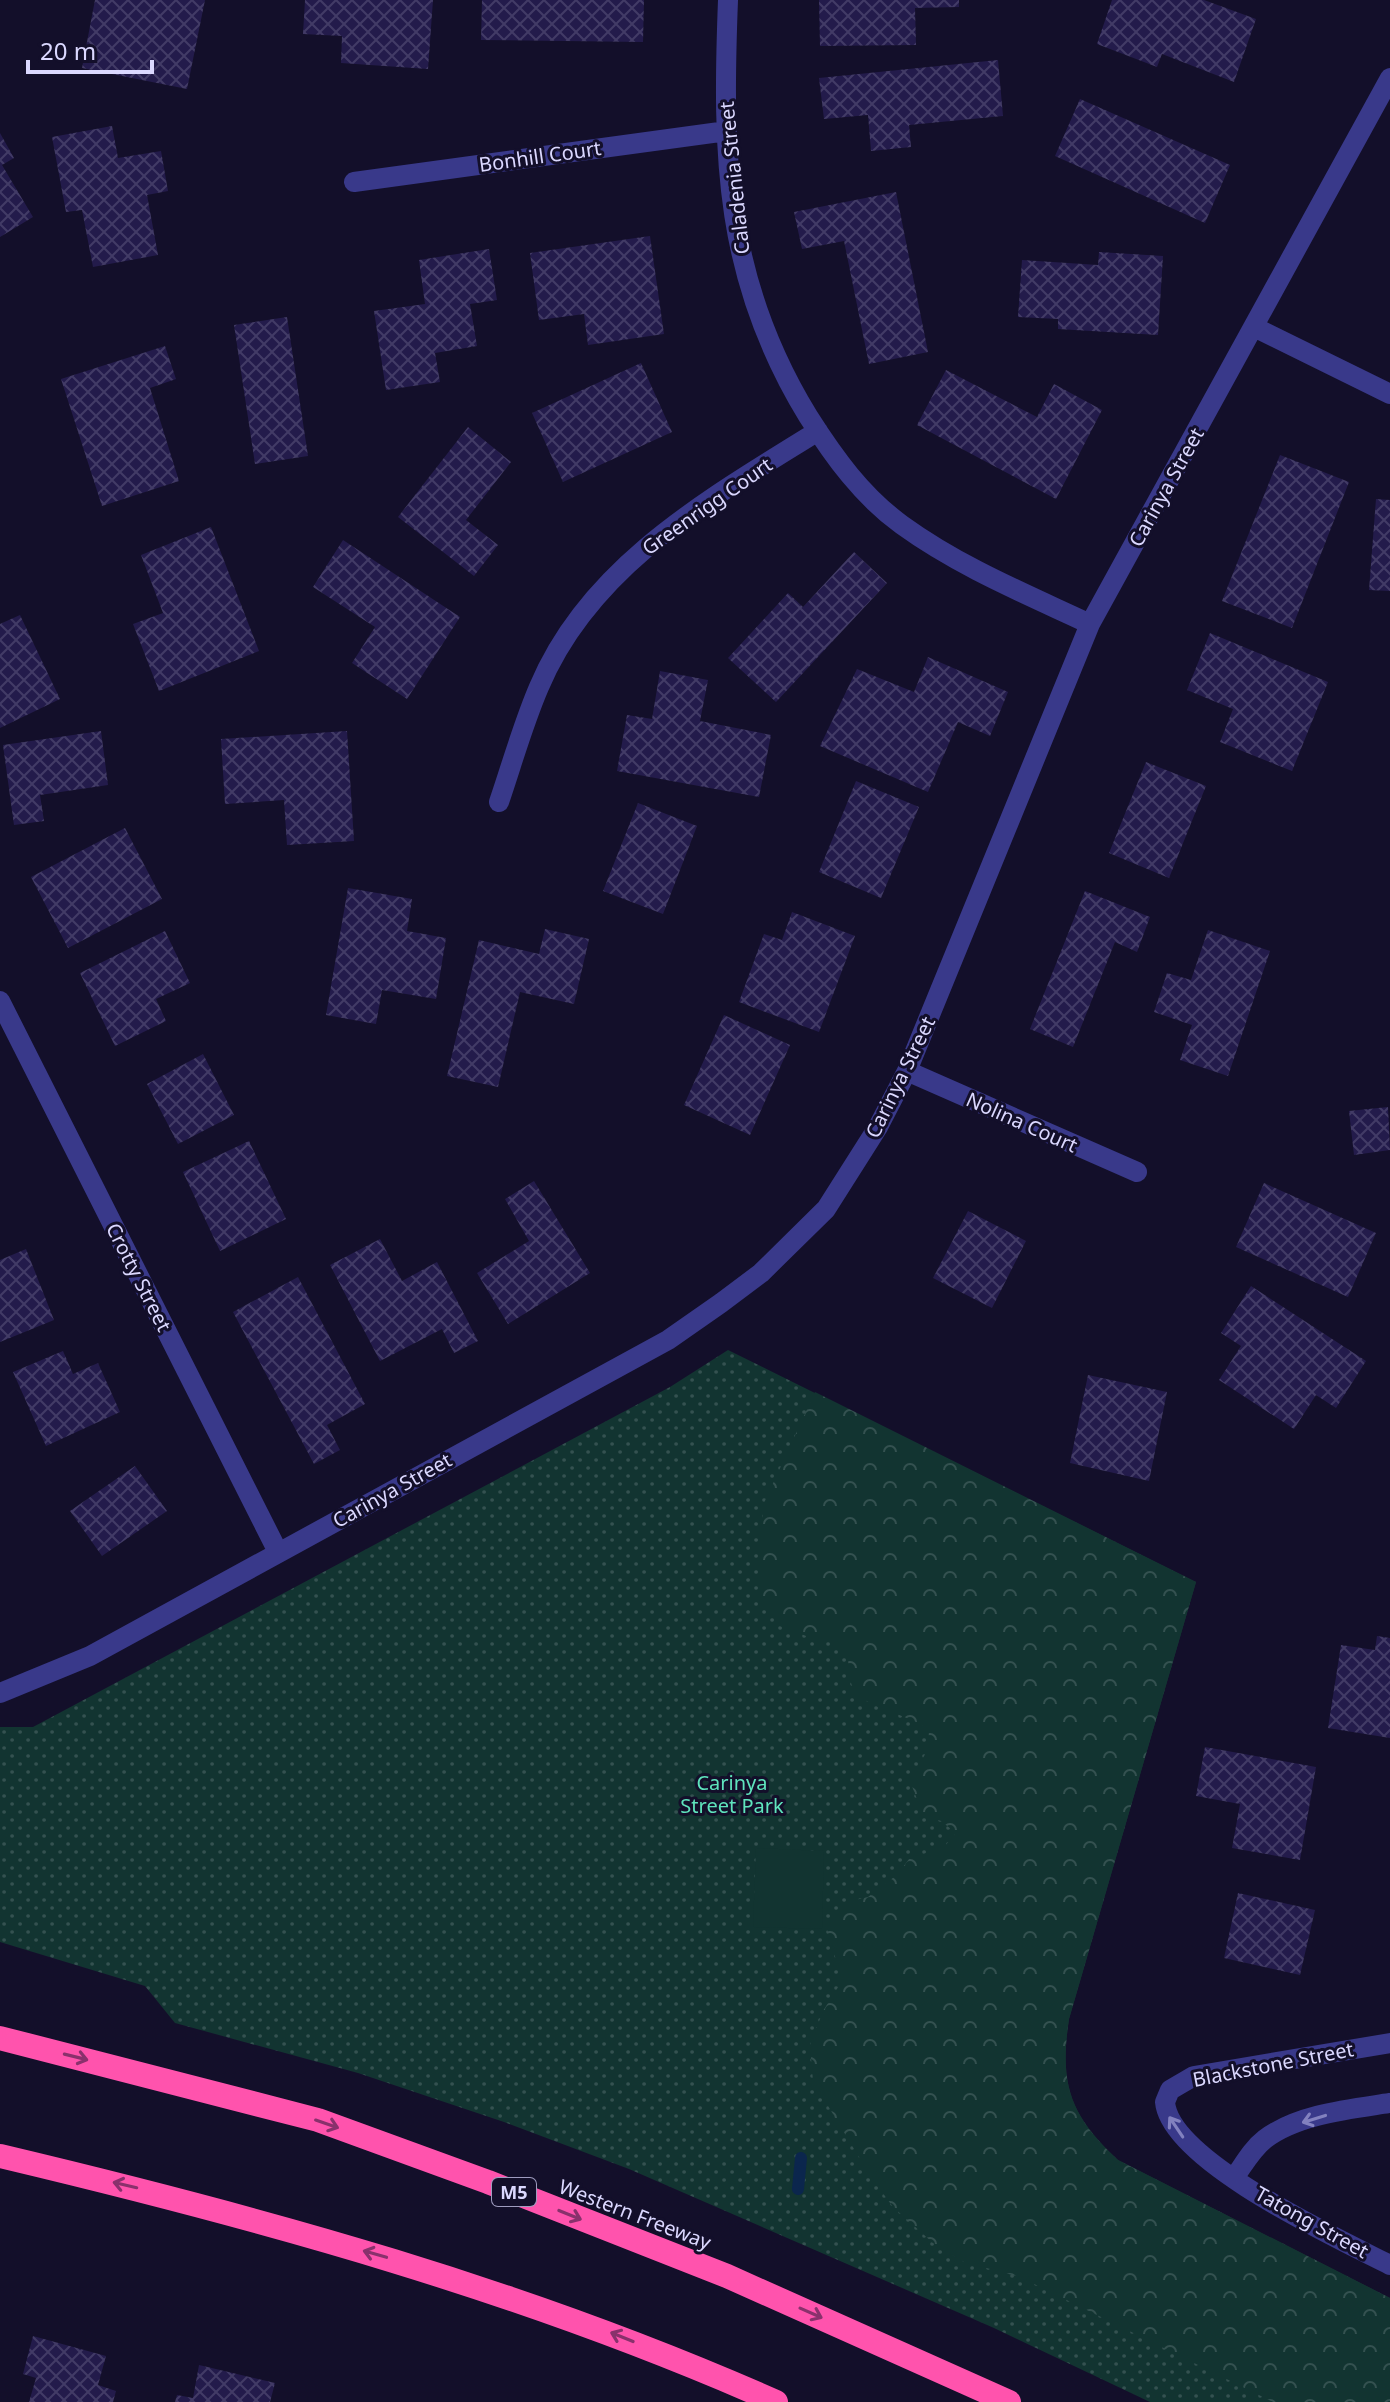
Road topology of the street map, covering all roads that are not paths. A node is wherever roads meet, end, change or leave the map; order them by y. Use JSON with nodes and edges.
{"nodes":[{"id":1,"x":728,"y":0,"type":"edge"},
{"id":2,"x":1390,"y":78,"type":"edge"},
{"id":3,"x":727,"y":131,"type":"junction"},
{"id":4,"x":354,"y":182,"type":"dead end"},
{"id":5,"x":1254,"y":327,"type":"junction"},
{"id":6,"x":1390,"y":394,"type":"edge"},
{"id":7,"x":818,"y":431,"type":"junction"},
{"id":8,"x":1090,"y":624,"type":"junction"},
{"id":9,"x":499,"y":802,"type":"dead end"},
{"id":10,"x":0,"y":1001,"type":"edge"},
{"id":11,"x":907,"y":1071,"type":"junction"},
{"id":12,"x":1137,"y":1172,"type":"dead end"},
{"id":13,"x":278,"y":1552,"type":"junction"},
{"id":14,"x":0,"y":1693,"type":"edge"},
{"id":15,"x":0,"y":2038,"type":"edge"},
{"id":16,"x":1390,"y":2043,"type":"edge"},
{"id":17,"x":1390,"y":2103,"type":"edge"},
{"id":18,"x":0,"y":2156,"type":"edge"},
{"id":19,"x":1234,"y":2178,"type":"junction"},
{"id":20,"x":1390,"y":2265,"type":"edge"},
{"id":21,"x":776,"y":2402,"type":"edge"},
{"id":22,"x":1009,"y":2402,"type":"edge"}],
"edges":[{"from":1,"to":3,"type":"street","name":"Caladenia Street"},
{"from":2,"to":5,"type":"street","name":"Carinya Street"},
{"from":3,"to":4,"type":"street","name":"Bonhill Court"},
{"from":3,"to":7,"type":"street","name":"Caladenia Street"},
{"from":5,"to":6,"type":"street"},
{"from":5,"to":8,"type":"street","name":"Carinya Street"},
{"from":7,"to":8,"type":"street","name":"Caladenia Street"},
{"from":7,"to":9,"type":"street","name":"Greenrigg Court"},
{"from":8,"to":11,"type":"street","name":"Carinya Street"},
{"from":10,"to":13,"type":"street","name":"Crotty Street"},
{"from":11,"to":12,"type":"street","name":"Nolina Court"},
{"from":11,"to":13,"type":"street","name":"Carinya Street"},
{"from":13,"to":14,"type":"street","name":"Carinya Street"},
{"from":15,"to":22,"type":"highway","name":"Western Freeway","number":"M5","one_way":true},
{"from":19,"to":16,"type":"street","name":"Blackstone Street","one_way":true},
{"from":17,"to":19,"type":"street","one_way":true},
{"from":21,"to":18,"type":"highway","one_way":true},
{"from":19,"to":20,"type":"street","name":"Tatong Street"}]}
